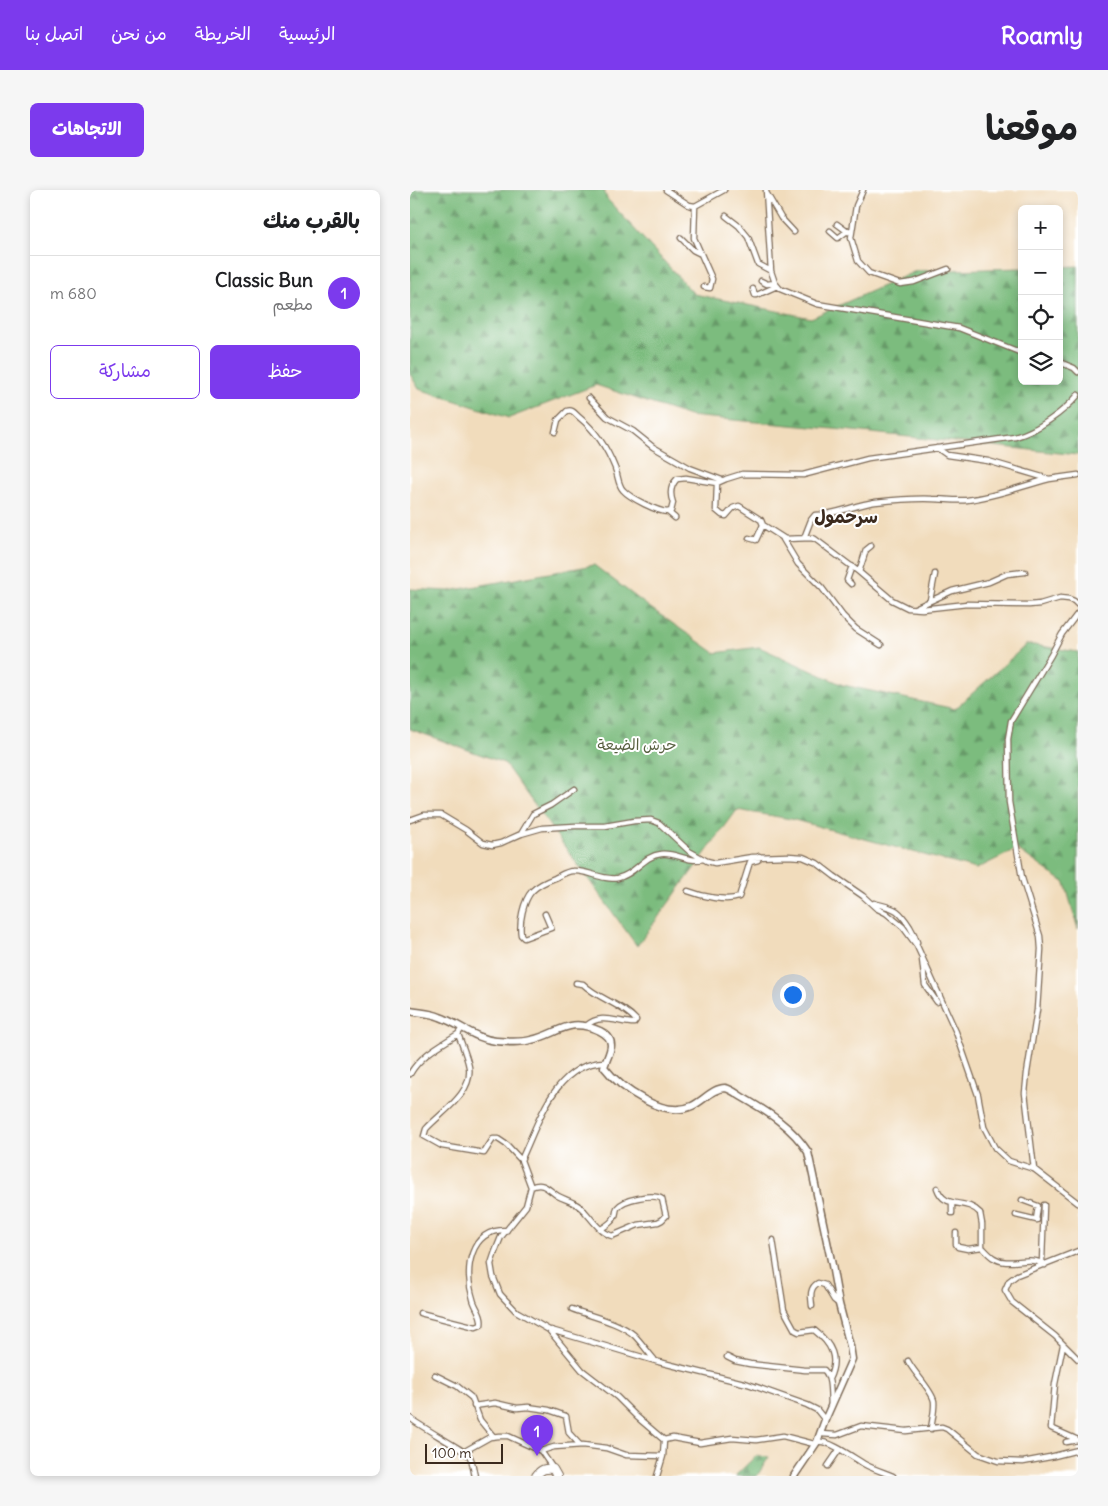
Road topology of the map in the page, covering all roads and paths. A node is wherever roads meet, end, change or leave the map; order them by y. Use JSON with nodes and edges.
{"nodes":[{"id":1,"x":666,"y":190,"type":"edge"},
{"id":2,"x":724,"y":190,"type":"edge"},
{"id":3,"x":864,"y":190,"type":"edge"},
{"id":4,"x":766,"y":192,"type":"edge"},
{"id":5,"x":694,"y":206,"type":"junction"},
{"id":6,"x":726,"y":216,"type":"dead end"},
{"id":7,"x":837,"y":224,"type":"dead end"},
{"id":8,"x":830,"y":231,"type":"dead end"},
{"id":9,"x":794,"y":232,"type":"dead end"},
{"id":10,"x":850,"y":232,"type":"junction"},
{"id":11,"x":681,"y":238,"type":"dead end"},
{"id":12,"x":700,"y":253,"type":"junction"},
{"id":13,"x":948,"y":269,"type":"dead end"},
{"id":14,"x":771,"y":271,"type":"junction"},
{"id":15,"x":761,"y":281,"type":"dead end"},
{"id":16,"x":776,"y":284,"type":"junction"},
{"id":17,"x":704,"y":287,"type":"dead end"},
{"id":18,"x":752,"y":289,"type":"dead end"},
{"id":19,"x":1018,"y":351,"type":"edge"},
{"id":20,"x":1063,"y":364,"type":"edge"},
{"id":21,"x":1078,"y":372,"type":"edge"},
{"id":22,"x":1078,"y":395,"type":"edge"},
{"id":23,"x":588,"y":398,"type":"dead end"},
{"id":24,"x":555,"y":432,"type":"dead end"},
{"id":25,"x":937,"y":448,"type":"junction"},
{"id":26,"x":1078,"y":475,"type":"edge"},
{"id":27,"x":1049,"y":479,"type":"junction"},
{"id":28,"x":720,"y":482,"type":"junction"},
{"id":29,"x":668,"y":512,"type":"junction"},
{"id":30,"x":676,"y":518,"type":"dead end"},
{"id":31,"x":763,"y":524,"type":"junction"},
{"id":32,"x":749,"y":538,"type":"dead end"},
{"id":33,"x":782,"y":538,"type":"junction"},
{"id":34,"x":804,"y":538,"type":"junction"},
{"id":35,"x":871,"y":546,"type":"dead end"},
{"id":36,"x":852,"y":566,"type":"junction"},
{"id":37,"x":859,"y":572,"type":"junction"},
{"id":38,"x":1025,"y":572,"type":"dead end"},
{"id":39,"x":935,"y":574,"type":"dead end"},
{"id":40,"x":851,"y":584,"type":"dead end"},
{"id":41,"x":930,"y":600,"type":"junction"},
{"id":42,"x":1078,"y":606,"type":"edge"},
{"id":43,"x":914,"y":609,"type":"junction"},
{"id":44,"x":1078,"y":613,"type":"edge"},
{"id":45,"x":881,"y":645,"type":"dead end"},
{"id":46,"x":574,"y":789,"type":"dead end"},
{"id":47,"x":410,"y":820,"type":"edge"},
{"id":48,"x":521,"y":834,"type":"junction"},
{"id":49,"x":759,"y":856,"type":"junction"},
{"id":50,"x":703,"y":859,"type":"junction"},
{"id":51,"x":688,"y":891,"type":"dead end"},
{"id":52,"x":871,"y":902,"type":"junction"},
{"id":53,"x":545,"y":914,"type":"dead end"},
{"id":54,"x":917,"y":946,"type":"junction"},
{"id":55,"x":922,"y":955,"type":"junction"},
{"id":56,"x":576,"y":983,"type":"dead end"},
{"id":57,"x":937,"y":1002,"type":"dead end"},
{"id":58,"x":410,"y":1011,"type":"edge"},
{"id":59,"x":586,"y":1026,"type":"junction"},
{"id":60,"x":462,"y":1028,"type":"junction"},
{"id":61,"x":458,"y":1034,"type":"junction"},
{"id":62,"x":605,"y":1062,"type":"junction"},
{"id":63,"x":410,"y":1074,"type":"edge"},
{"id":64,"x":521,"y":1160,"type":"junction"},
{"id":65,"x":1034,"y":1169,"type":"junction"},
{"id":66,"x":531,"y":1187,"type":"junction"},
{"id":67,"x":937,"y":1188,"type":"dead end"},
{"id":68,"x":1022,"y":1200,"type":"dead end"},
{"id":69,"x":952,"y":1203,"type":"junction"},
{"id":70,"x":1078,"y":1203,"type":"edge"},
{"id":71,"x":1044,"y":1205,"type":"dead end"},
{"id":72,"x":952,"y":1213,"type":"dead end"},
{"id":73,"x":1016,"y":1215,"type":"dead end"},
{"id":74,"x":1036,"y":1220,"type":"junction"},
{"id":75,"x":1043,"y":1221,"type":"junction"},
{"id":76,"x":600,"y":1229,"type":"junction"},
{"id":77,"x":507,"y":1230,"type":"junction"},
{"id":78,"x":956,"y":1233,"type":"dead end"},
{"id":79,"x":773,"y":1240,"type":"dead end"},
{"id":80,"x":982,"y":1247,"type":"junction"},
{"id":81,"x":1078,"y":1251,"type":"edge"},
{"id":82,"x":1043,"y":1264,"type":"junction"},
{"id":83,"x":838,"y":1304,"type":"junction"},
{"id":84,"x":812,"y":1306,"type":"dead end"},
{"id":85,"x":572,"y":1309,"type":"dead end"},
{"id":86,"x":420,"y":1313,"type":"dead end"},
{"id":87,"x":550,"y":1330,"type":"junction"},
{"id":88,"x":1063,"y":1345,"type":"junction"},
{"id":89,"x":727,"y":1357,"type":"dead end"},
{"id":90,"x":1078,"y":1359,"type":"edge"},
{"id":91,"x":654,"y":1360,"type":"junction"},
{"id":92,"x":908,"y":1361,"type":"dead end"},
{"id":93,"x":434,"y":1375,"type":"dead end"},
{"id":94,"x":829,"y":1379,"type":"junction"},
{"id":95,"x":474,"y":1406,"type":"junction"},
{"id":96,"x":831,"y":1407,"type":"junction"},
{"id":97,"x":410,"y":1418,"type":"edge"},
{"id":98,"x":825,"y":1420,"type":"junction"},
{"id":99,"x":931,"y":1429,"type":"junction"},
{"id":100,"x":821,"y":1434,"type":"junction"},
{"id":101,"x":493,"y":1436,"type":"junction"},
{"id":102,"x":664,"y":1440,"type":"junction"},
{"id":103,"x":1078,"y":1440,"type":"edge"},
{"id":104,"x":1066,"y":1442,"type":"dead end"},
{"id":105,"x":816,"y":1443,"type":"junction"},
{"id":106,"x":580,"y":1445,"type":"junction"},
{"id":107,"x":839,"y":1450,"type":"junction"},
{"id":108,"x":1078,"y":1450,"type":"edge"},
{"id":109,"x":465,"y":1451,"type":"junction"},
{"id":110,"x":541,"y":1451,"type":"junction"},
{"id":111,"x":664,"y":1456,"type":"junction"},
{"id":112,"x":828,"y":1466,"type":"dead end"},
{"id":113,"x":557,"y":1475,"type":"edge"},
{"id":114,"x":475,"y":1476,"type":"edge"},
{"id":115,"x":536,"y":1476,"type":"edge"},
{"id":116,"x":657,"y":1476,"type":"edge"},
{"id":117,"x":794,"y":1476,"type":"edge"},
{"id":118,"x":893,"y":1476,"type":"edge"}],
"edges":[{"from":1,"to":5,"type":"street"},
{"from":2,"to":5,"type":"street"},
{"from":3,"to":10,"type":"street"},
{"from":4,"to":9,"type":"street"},
{"from":4,"to":14,"type":"street"},
{"from":5,"to":12,"type":"street"},
{"from":6,"to":14,"type":"street"},
{"from":7,"to":10,"type":"street"},
{"from":8,"to":10,"type":"street"},
{"from":10,"to":13,"type":"street"},
{"from":11,"to":12,"type":"street"},
{"from":12,"to":17,"type":"street"},
{"from":14,"to":16,"type":"street"},
{"from":15,"to":16,"type":"street"},
{"from":16,"to":18,"type":"street"},
{"from":16,"to":19,"type":"street"},
{"from":20,"to":21,"type":"street"},
{"from":22,"to":25,"type":"street"},
{"from":23,"to":28,"type":"street"},
{"from":24,"to":29,"type":"street"},
{"from":25,"to":27,"type":"street"},
{"from":25,"to":28,"type":"street"},
{"from":26,"to":27,"type":"street"},
{"from":27,"to":34,"type":"street"},
{"from":28,"to":29,"type":"street"},
{"from":28,"to":31,"type":"street"},
{"from":29,"to":30,"type":"street"},
{"from":31,"to":32,"type":"street"},
{"from":31,"to":33,"type":"street"},
{"from":33,"to":34,"type":"street"},
{"from":33,"to":45,"type":"street"},
{"from":34,"to":36,"type":"street"},
{"from":35,"to":37,"type":"street"},
{"from":36,"to":37,"type":"street"},
{"from":36,"to":40,"type":"street"},
{"from":37,"to":43,"type":"street"},
{"from":38,"to":41,"type":"street"},
{"from":39,"to":41,"type":"street"},
{"from":41,"to":43,"type":"street"},
{"from":42,"to":43,"type":"street"},
{"from":44,"to":65,"type":"street"},
{"from":46,"to":48,"type":"street"},
{"from":47,"to":48,"type":"street"},
{"from":48,"to":50,"type":"street"},
{"from":49,"to":50,"type":"street"},
{"from":49,"to":51,"type":"street"},
{"from":49,"to":52,"type":"street"},
{"from":50,"to":53,"type":"street"},
{"from":52,"to":54,"type":"street"},
{"from":52,"to":54,"type":"street"},
{"from":54,"to":55,"type":"street"},
{"from":55,"to":57,"type":"street"},
{"from":55,"to":65,"type":"street"},
{"from":56,"to":59,"type":"street"},
{"from":58,"to":60,"type":"street"},
{"from":59,"to":60,"type":"street"},
{"from":59,"to":62,"type":"street"},
{"from":60,"to":61,"type":"street"},
{"from":61,"to":63,"type":"street"},
{"from":61,"to":64,"type":"street"},
{"from":62,"to":64,"type":"street"},
{"from":62,"to":83,"type":"street"},
{"from":64,"to":66,"type":"street"},
{"from":65,"to":70,"type":"street"},
{"from":66,"to":76,"type":"street"},
{"from":66,"to":77,"type":"street"},
{"from":67,"to":69,"type":"street"},
{"from":68,"to":74,"type":"street"},
{"from":69,"to":72,"type":"street"},
{"from":69,"to":80,"type":"street"},
{"from":71,"to":75,"type":"street"},
{"from":73,"to":74,"type":"street"},
{"from":74,"to":75,"type":"street"},
{"from":75,"to":82,"type":"street"},
{"from":76,"to":76,"type":"street"},
{"from":77,"to":86,"type":"street"},
{"from":77,"to":87,"type":"street"},
{"from":78,"to":80,"type":"street"},
{"from":79,"to":94,"type":"street"},
{"from":80,"to":82,"type":"street"},
{"from":81,"to":82,"type":"street"},
{"from":82,"to":88,"type":"street"},
{"from":83,"to":84,"type":"street"},
{"from":83,"to":96,"type":"street"},
{"from":85,"to":91,"type":"street"},
{"from":87,"to":91,"type":"street"},
{"from":87,"to":102,"type":"street"},
{"from":88,"to":90,"type":"street"},
{"from":88,"to":103,"type":"street"},
{"from":89,"to":94,"type":"street"},
{"from":91,"to":98,"type":"street"},
{"from":92,"to":99,"type":"street"},
{"from":93,"to":95,"type":"street"},
{"from":94,"to":96,"type":"street"},
{"from":95,"to":101,"type":"street"},
{"from":95,"to":106,"type":"street"},
{"from":96,"to":98,"type":"street"},
{"from":97,"to":109,"type":"street"},
{"from":98,"to":100,"type":"street"},
{"from":99,"to":100,"type":"street"},
{"from":99,"to":108,"type":"street"},
{"from":100,"to":105,"type":"street"},
{"from":101,"to":109,"type":"street"},
{"from":101,"to":110,"type":"street"},
{"from":102,"to":105,"type":"street"},
{"from":102,"to":111,"type":"street"},
{"from":103,"to":104,"type":"street"},
{"from":105,"to":107,"type":"street"},
{"from":105,"to":117,"type":"street"},
{"from":106,"to":110,"type":"street"},
{"from":106,"to":111,"type":"street"},
{"from":107,"to":112,"type":"street"},
{"from":107,"to":118,"type":"street"},
{"from":109,"to":114,"type":"street"},
{"from":110,"to":113,"type":"street"},
{"from":111,"to":116,"type":"street"},
{"from":113,"to":115,"type":"main road"}]}
